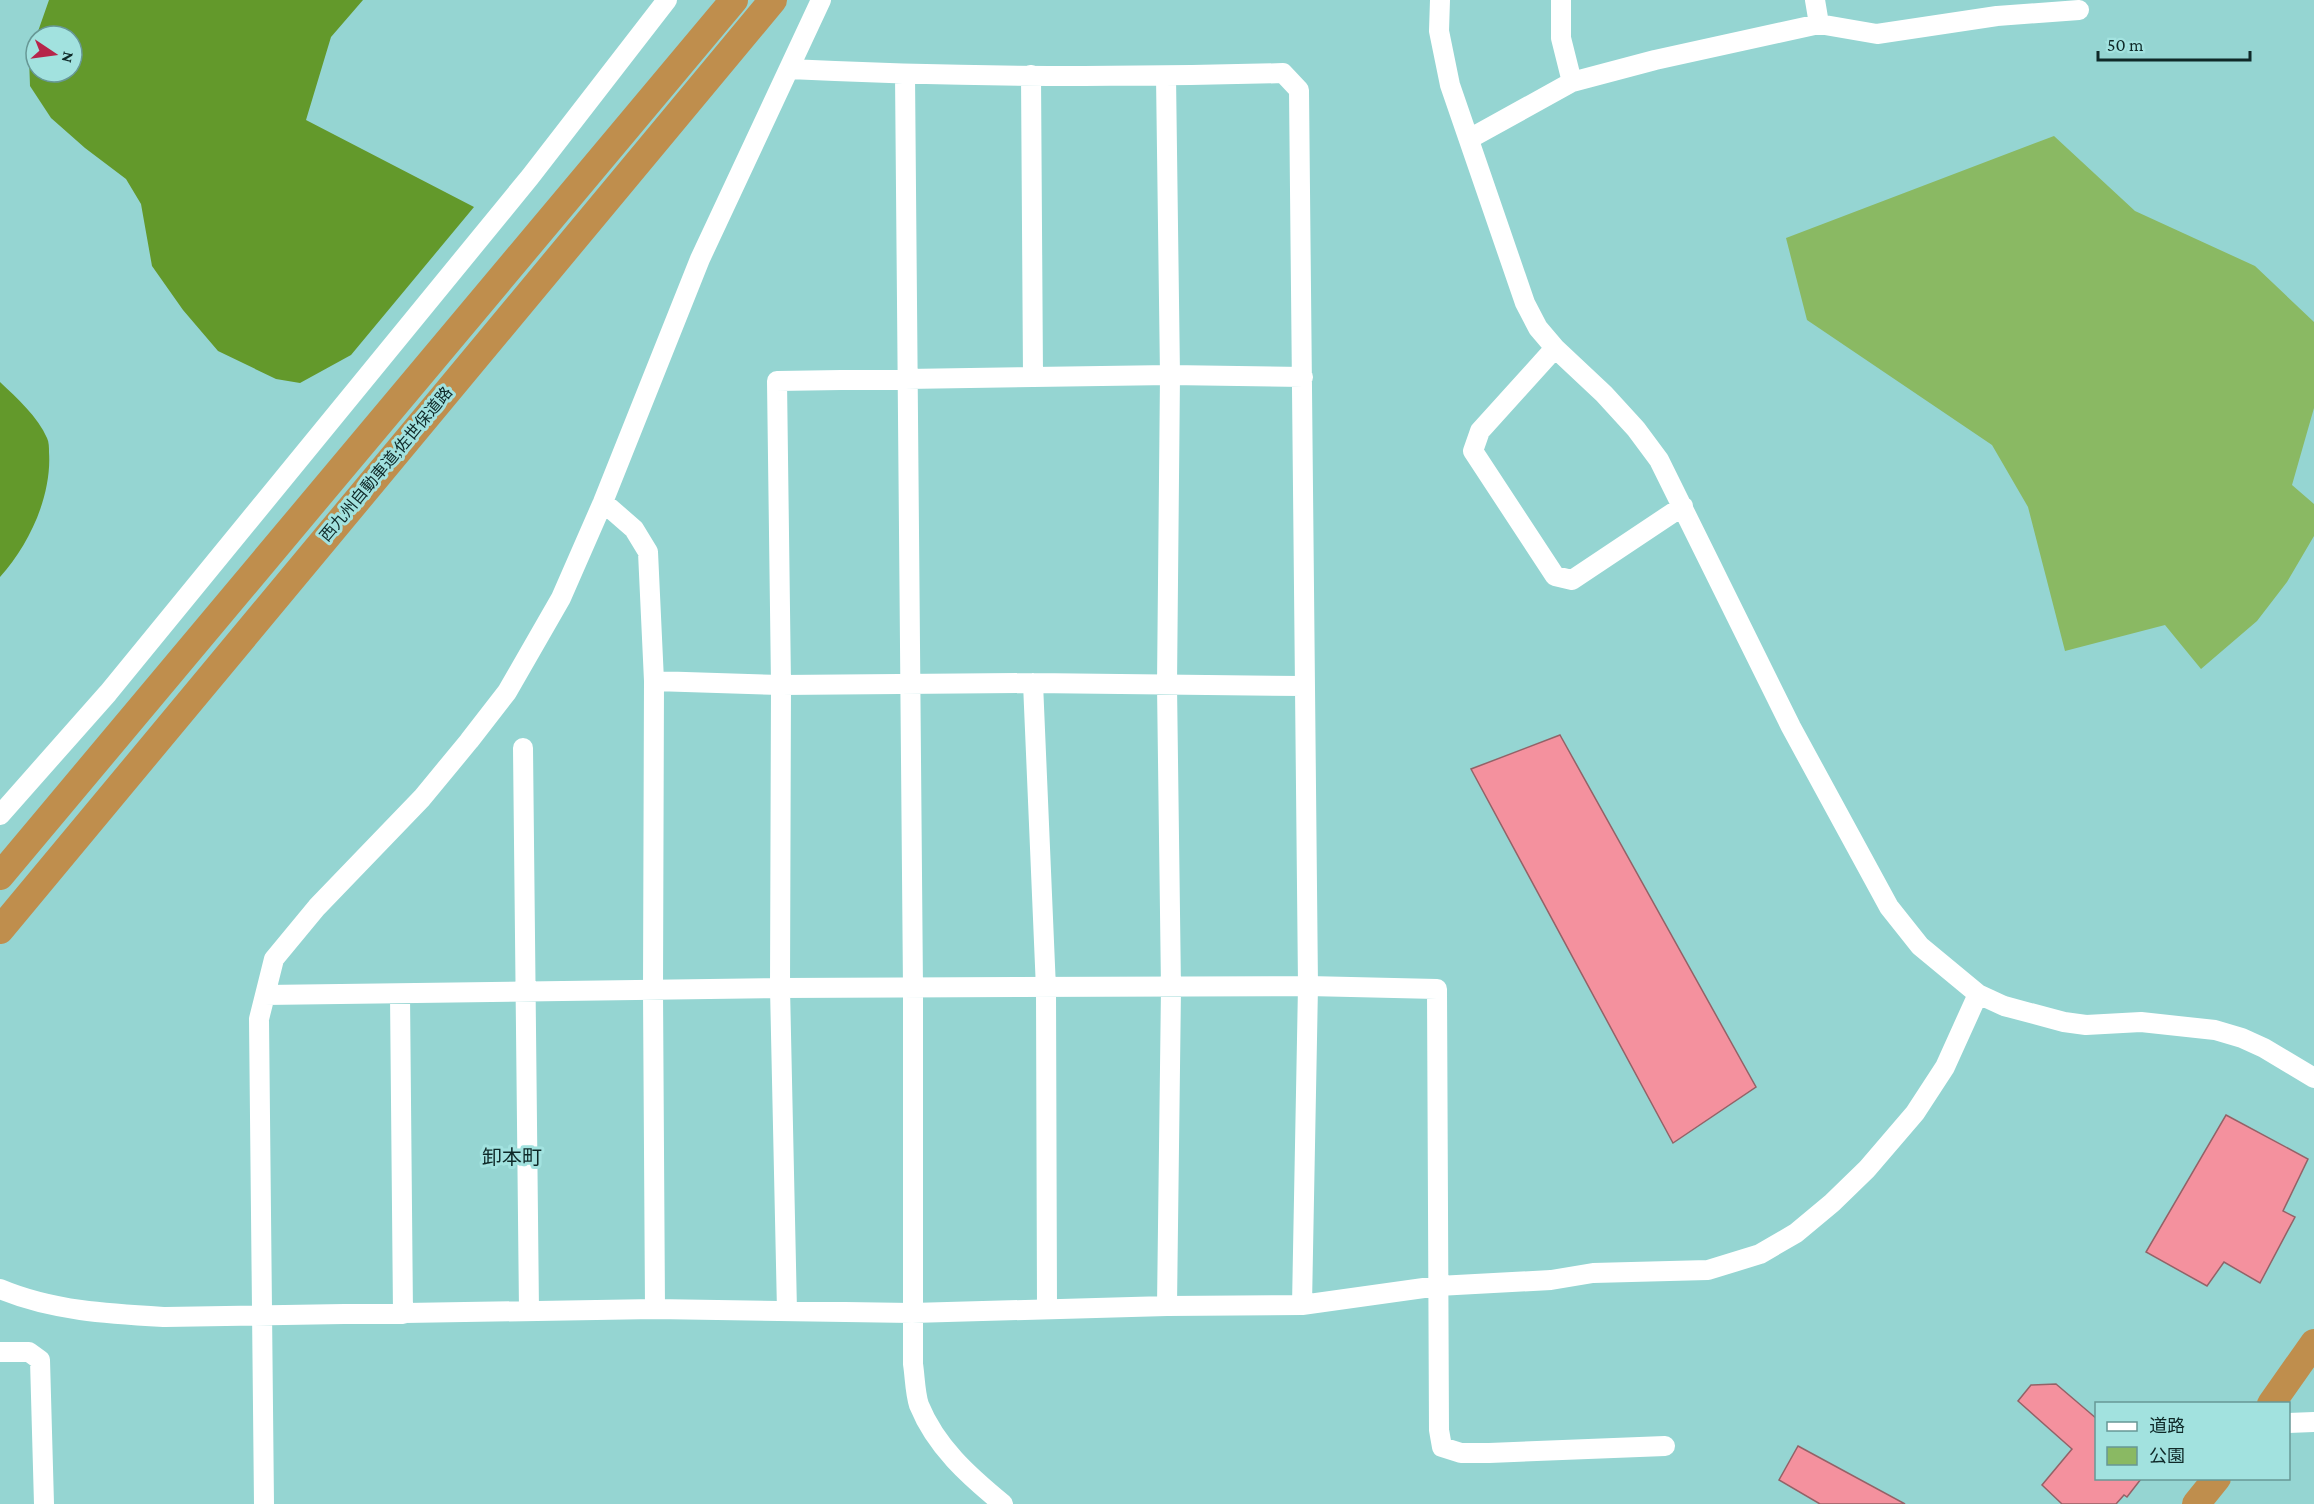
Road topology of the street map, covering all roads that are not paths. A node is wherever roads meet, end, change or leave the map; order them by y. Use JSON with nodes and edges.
{"nodes":[{"id":1,"x":667,"y":0,"type":"edge"},
{"id":2,"x":734,"y":0,"type":"edge"},
{"id":3,"x":772,"y":0,"type":"edge"},
{"id":4,"x":821,"y":0,"type":"edge"},
{"id":5,"x":1440,"y":0,"type":"edge"},
{"id":6,"x":1561,"y":0,"type":"edge"},
{"id":7,"x":1815,"y":0,"type":"edge"},
{"id":8,"x":2079,"y":10,"type":"dead end"},
{"id":9,"x":1819,"y":24,"type":"junction"},
{"id":10,"x":789,"y":69,"type":"junction"},
{"id":11,"x":905,"y":74,"type":"junction"},
{"id":12,"x":1031,"y":75,"type":"junction"},
{"id":13,"x":1166,"y":76,"type":"junction"},
{"id":14,"x":1572,"y":82,"type":"junction"},
{"id":15,"x":1469,"y":139,"type":"junction"},
{"id":16,"x":1555,"y":348,"type":"junction"},
{"id":17,"x":1170,"y":375,"type":"junction"},
{"id":18,"x":1033,"y":377,"type":"junction"},
{"id":19,"x":1303,"y":377,"type":"junction"},
{"id":20,"x":907,"y":378,"type":"junction"},
{"id":21,"x":603,"y":502,"type":"junction"},
{"id":22,"x":1683,"y":506,"type":"junction"},
{"id":23,"x":654,"y":681,"type":"junction"},
{"id":24,"x":1033,"y":683,"type":"junction"},
{"id":25,"x":909,"y":684,"type":"junction"},
{"id":26,"x":781,"y":685,"type":"junction"},
{"id":27,"x":1167,"y":685,"type":"junction"},
{"id":28,"x":1303,"y":686,"type":"junction"},
{"id":29,"x":523,"y":748,"type":"dead end"},
{"id":30,"x":0,"y":815,"type":"edge"},
{"id":31,"x":0,"y":876,"type":"edge"},
{"id":32,"x":0,"y":930,"type":"edge"},
{"id":33,"x":1308,"y":986,"type":"junction"},
{"id":34,"x":780,"y":988,"type":"junction"},
{"id":35,"x":913,"y":988,"type":"junction"},
{"id":36,"x":1046,"y":988,"type":"junction"},
{"id":37,"x":1171,"y":988,"type":"junction"},
{"id":38,"x":653,"y":992,"type":"junction"},
{"id":39,"x":524,"y":993,"type":"junction"},
{"id":40,"x":400,"y":994,"type":"junction"},
{"id":41,"x":1978,"y":994,"type":"junction"},
{"id":42,"x":265,"y":995,"type":"junction"},
{"id":43,"x":2314,"y":1078,"type":"edge"},
{"id":44,"x":1438,"y":1286,"type":"junction"},
{"id":45,"x":0,"y":1290,"type":"edge"},
{"id":46,"x":1302,"y":1305,"type":"junction"},
{"id":47,"x":1167,"y":1306,"type":"junction"},
{"id":48,"x":1047,"y":1308,"type":"junction"},
{"id":49,"x":655,"y":1309,"type":"junction"},
{"id":50,"x":529,"y":1311,"type":"junction"},
{"id":51,"x":787,"y":1311,"type":"junction"},
{"id":52,"x":912,"y":1313,"type":"junction"},
{"id":53,"x":403,"y":1314,"type":"junction"},
{"id":54,"x":264,"y":1315,"type":"junction"},
{"id":55,"x":0,"y":1352,"type":"edge"},
{"id":56,"x":2312,"y":1354,"type":"edge"},
{"id":57,"x":2273,"y":1402,"type":"edge"},
{"id":58,"x":2314,"y":1422,"type":"edge"},
{"id":59,"x":2290,"y":1423,"type":"edge"},
{"id":60,"x":1665,"y":1446,"type":"dead end"},
{"id":61,"x":2216,"y":1480,"type":"edge"},
{"id":62,"x":44,"y":1504,"type":"edge"},
{"id":63,"x":264,"y":1504,"type":"edge"},
{"id":64,"x":1003,"y":1504,"type":"edge"},
{"id":65,"x":2196,"y":1504,"type":"edge"}],
"edges":[{"from":1,"to":30,"type":"street"},
{"from":2,"to":31,"type":"highway","name":"西九州自動車道;佐世保道路"},
{"from":3,"to":32,"type":"highway","name":"西九州自動車道;佐世保道路"},
{"from":4,"to":10,"type":"street"},
{"from":5,"to":15,"type":"street"},
{"from":6,"to":14,"type":"street"},
{"from":7,"to":9,"type":"street"},
{"from":8,"to":9,"type":"street"},
{"from":9,"to":14,"type":"street"},
{"from":10,"to":11,"type":"street"},
{"from":10,"to":21,"type":"street"},
{"from":11,"to":12,"type":"street"},
{"from":11,"to":20,"type":"street"},
{"from":12,"to":13,"type":"street"},
{"from":12,"to":18,"type":"street"},
{"from":13,"to":17,"type":"street"},
{"from":13,"to":19,"type":"street"},
{"from":14,"to":15,"type":"street"},
{"from":15,"to":16,"type":"street"},
{"from":16,"to":22,"type":"street"},
{"from":16,"to":22,"type":"street"},
{"from":17,"to":18,"type":"street"},
{"from":17,"to":19,"type":"street"},
{"from":17,"to":27,"type":"street"},
{"from":18,"to":20,"type":"street"},
{"from":19,"to":28,"type":"street"},
{"from":20,"to":25,"type":"street"},
{"from":20,"to":26,"type":"street"},
{"from":21,"to":23,"type":"street"},
{"from":21,"to":42,"type":"street"},
{"from":22,"to":41,"type":"street"},
{"from":23,"to":26,"type":"street"},
{"from":23,"to":38,"type":"street"},
{"from":24,"to":25,"type":"street"},
{"from":24,"to":27,"type":"street"},
{"from":24,"to":36,"type":"street"},
{"from":25,"to":26,"type":"street"},
{"from":25,"to":35,"type":"street"},
{"from":26,"to":34,"type":"street"},
{"from":27,"to":28,"type":"street"},
{"from":27,"to":37,"type":"street"},
{"from":28,"to":33,"type":"street"},
{"from":29,"to":39,"type":"street"},
{"from":33,"to":37,"type":"street"},
{"from":33,"to":44,"type":"street"},
{"from":33,"to":46,"type":"street"},
{"from":34,"to":35,"type":"street"},
{"from":34,"to":38,"type":"street"},
{"from":34,"to":51,"type":"street"},
{"from":35,"to":36,"type":"street"},
{"from":35,"to":52,"type":"street"},
{"from":36,"to":37,"type":"street"},
{"from":36,"to":48,"type":"street"},
{"from":37,"to":47,"type":"street"},
{"from":38,"to":39,"type":"street"},
{"from":38,"to":49,"type":"street"},
{"from":39,"to":40,"type":"street"},
{"from":39,"to":50,"type":"street"},
{"from":40,"to":42,"type":"street"},
{"from":40,"to":53,"type":"street"},
{"from":41,"to":43,"type":"street"},
{"from":41,"to":44,"type":"street"},
{"from":42,"to":54,"type":"street"},
{"from":44,"to":46,"type":"street"},
{"from":44,"to":60,"type":"street"},
{"from":45,"to":54,"type":"street"},
{"from":46,"to":47,"type":"street"},
{"from":47,"to":48,"type":"street"},
{"from":48,"to":52,"type":"street"},
{"from":49,"to":50,"type":"street"},
{"from":49,"to":51,"type":"street"},
{"from":50,"to":53,"type":"street"},
{"from":51,"to":52,"type":"street"},
{"from":52,"to":64,"type":"street"},
{"from":53,"to":54,"type":"street"},
{"from":54,"to":63,"type":"street"},
{"from":55,"to":62,"type":"street"},
{"from":56,"to":57,"type":"highway"},
{"from":58,"to":59,"type":"street"},
{"from":61,"to":65,"type":"highway"}]}
